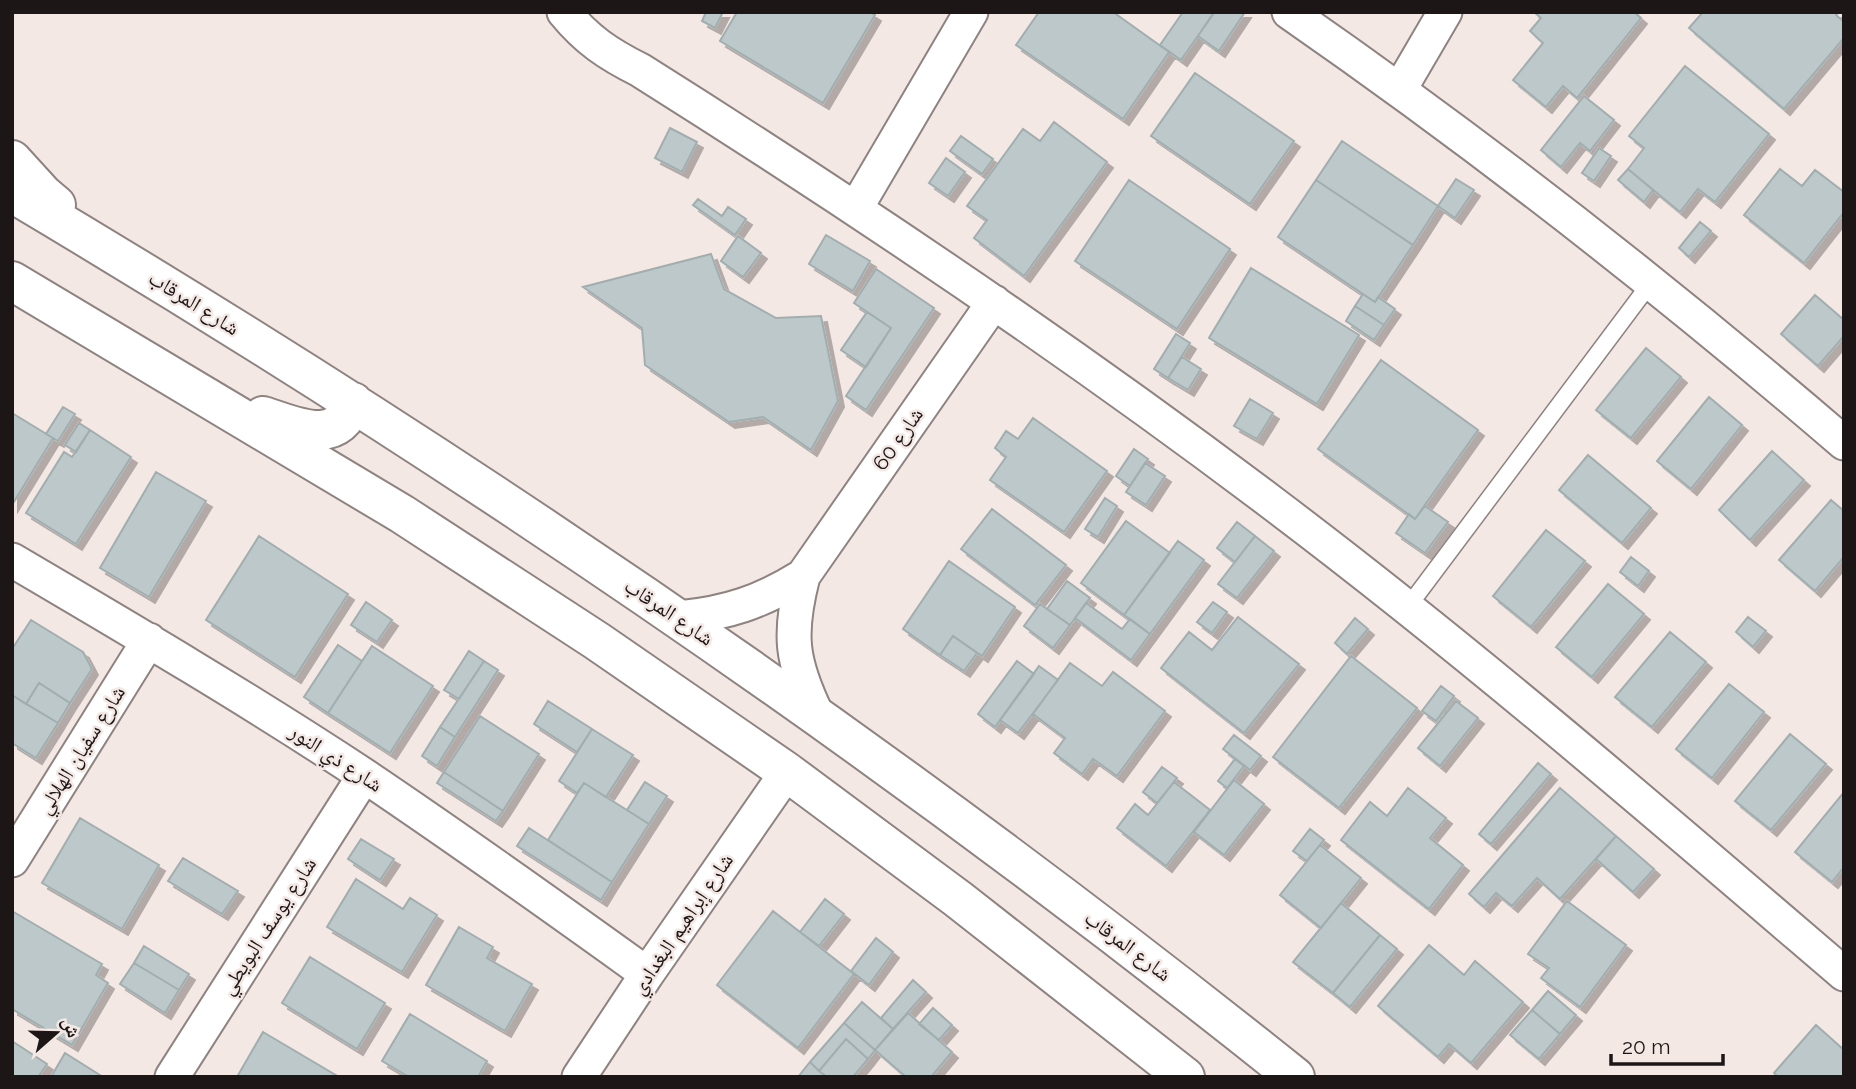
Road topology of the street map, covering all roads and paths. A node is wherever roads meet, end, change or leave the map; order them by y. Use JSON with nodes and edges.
{"nodes":[{"id":1,"x":564,"y":12,"type":"edge"},
{"id":2,"x":586,"y":12,"type":"edge"},
{"id":3,"x":971,"y":12,"type":"edge"},
{"id":4,"x":1289,"y":12,"type":"edge"},
{"id":5,"x":1445,"y":12,"type":"edge"},
{"id":6,"x":640,"y":70,"type":"junction"},
{"id":7,"x":1400,"y":89,"type":"junction"},
{"id":8,"x":12,"y":160,"type":"edge"},
{"id":9,"x":12,"y":193,"type":"edge"},
{"id":10,"x":856,"y":208,"type":"junction"},
{"id":11,"x":123,"y":259,"type":"junction"},
{"id":12,"x":12,"y":281,"type":"edge"},
{"id":13,"x":1652,"y":281,"type":"junction"},
{"id":14,"x":993,"y":302,"type":"junction"},
{"id":15,"x":211,"y":400,"type":"junction"},
{"id":16,"x":353,"y":402,"type":"junction"},
{"id":17,"x":1838,"y":425,"type":"edge"},
{"id":18,"x":12,"y":560,"type":"edge"},
{"id":19,"x":803,"y":576,"type":"junction"},
{"id":20,"x":1407,"y":608,"type":"junction"},
{"id":21,"x":679,"y":618,"type":"junction"},
{"id":22,"x":149,"y":640,"type":"junction"},
{"id":23,"x":817,"y":715,"type":"junction"},
{"id":24,"x":787,"y":772,"type":"junction"},
{"id":25,"x":365,"y":776,"type":"junction"},
{"id":26,"x":12,"y":860,"type":"edge"},
{"id":27,"x":647,"y":974,"type":"junction"},
{"id":28,"x":1844,"y":974,"type":"edge"},
{"id":29,"x":173,"y":1077,"type":"edge"},
{"id":30,"x":579,"y":1077,"type":"edge"},
{"id":31,"x":1185,"y":1077,"type":"edge"},
{"id":32,"x":1295,"y":1077,"type":"edge"}],
"edges":[{"from":1,"to":6,"type":"street"},
{"from":2,"to":6,"type":"street"},
{"from":3,"to":10,"type":"street"},
{"from":4,"to":7,"type":"street"},
{"from":5,"to":7,"type":"street"},
{"from":6,"to":10,"type":"street"},
{"from":7,"to":13,"type":"street"},
{"from":8,"to":11,"type":"main road"},
{"from":9,"to":11,"type":"main road","name":"شارع المرقاب"},
{"from":10,"to":14,"type":"street"},
{"from":11,"to":16,"type":"main road","name":"شارع المرقاب"},
{"from":12,"to":15,"type":"main road"},
{"from":13,"to":17,"type":"street"},
{"from":13,"to":20,"type":"lane"},
{"from":14,"to":19,"type":"street","name":"شارع 60"},
{"from":14,"to":20,"type":"street"},
{"from":15,"to":16,"type":"main road"},
{"from":15,"to":24,"type":"main road"},
{"from":16,"to":21,"type":"main road","name":"شارع المرقاب"},
{"from":18,"to":22,"type":"street","name":"شارع ذي النور"},
{"from":19,"to":21,"type":"street","name":"شارع 60"},
{"from":19,"to":23,"type":"street","name":"شارع 60"},
{"from":20,"to":28,"type":"street"},
{"from":21,"to":23,"type":"main road","name":"شارع المرقاب"},
{"from":22,"to":25,"type":"street","name":"شارع ذي النور"},
{"from":22,"to":26,"type":"street","name":"شارع سفيان الهلالي"},
{"from":23,"to":32,"type":"main road","name":"شارع المرقاب"},
{"from":24,"to":27,"type":"street","name":"شارع إبراهيم البغدادي"},
{"from":24,"to":31,"type":"main road"},
{"from":25,"to":27,"type":"street","name":"شارع ذي النور"},
{"from":25,"to":29,"type":"street","name":"شارع يوسف البويطي"},
{"from":27,"to":30,"type":"street","name":"شارع إبراهيم البغدادي"}]}
